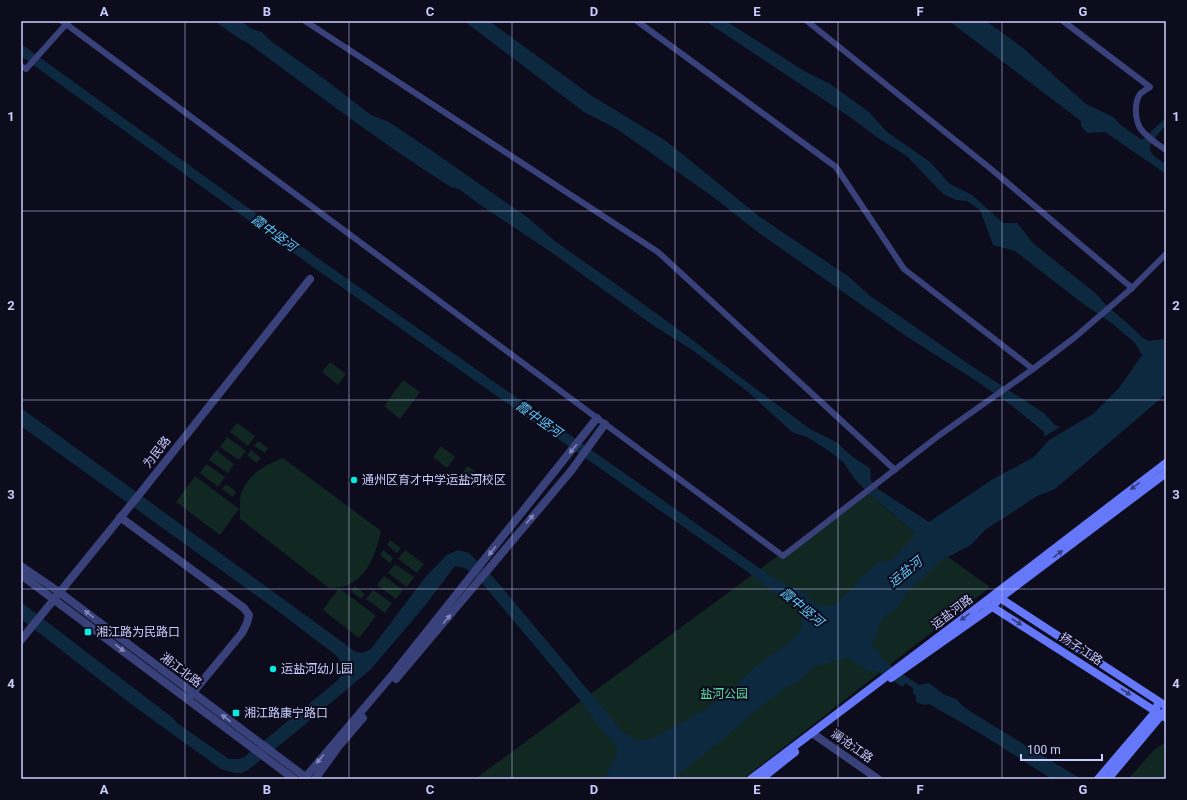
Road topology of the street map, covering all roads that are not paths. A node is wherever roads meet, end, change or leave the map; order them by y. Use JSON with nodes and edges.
{"nodes":[{"id":1,"x":305,"y":21,"type":"edge"},
{"id":2,"x":637,"y":21,"type":"edge"},
{"id":3,"x":807,"y":21,"type":"edge"},
{"id":4,"x":1063,"y":21,"type":"edge"},
{"id":5,"x":66,"y":22,"type":"edge"},
{"id":6,"x":24,"y":66,"type":"edge"},
{"id":7,"x":1166,"y":150,"type":"edge"},
{"id":8,"x":1166,"y":254,"type":"edge"},
{"id":9,"x":310,"y":279,"type":"dead end"},
{"id":10,"x":1132,"y":288,"type":"junction"},
{"id":11,"x":1033,"y":369,"type":"junction"},
{"id":12,"x":597,"y":418,"type":"junction"},
{"id":13,"x":605,"y":424,"type":"junction"},
{"id":14,"x":1166,"y":463,"type":"edge"},
{"id":15,"x":895,"y":470,"type":"junction"},
{"id":16,"x":1166,"y":473,"type":"edge"},
{"id":17,"x":120,"y":517,"type":"junction"},
{"id":18,"x":21,"y":566,"type":"edge"},
{"id":19,"x":21,"y":574,"type":"edge"},
{"id":20,"x":59,"y":592,"type":"junction"},
{"id":21,"x":996,"y":597,"type":"junction"},
{"id":22,"x":54,"y":599,"type":"junction"},
{"id":23,"x":982,"y":604,"type":"junction"},
{"id":24,"x":992,"y":607,"type":"junction"},
{"id":25,"x":21,"y":640,"type":"edge"},
{"id":26,"x":901,"y":668,"type":"junction"},
{"id":27,"x":190,"y":696,"type":"junction"},
{"id":28,"x":1163,"y":712,"type":"edge"},
{"id":29,"x":814,"y":734,"type":"junction"},
{"id":30,"x":254,"y":744,"type":"junction"},
{"id":31,"x":306,"y":778,"type":"edge"},
{"id":32,"x":294,"y":779,"type":"edge"},
{"id":33,"x":315,"y":779,"type":"edge"},
{"id":34,"x":751,"y":779,"type":"edge"},
{"id":35,"x":761,"y":779,"type":"edge"},
{"id":36,"x":878,"y":779,"type":"edge"},
{"id":37,"x":1098,"y":779,"type":"edge"},
{"id":38,"x":1108,"y":779,"type":"edge"}],
"edges":[{"from":1,"to":15,"type":"street"},
{"from":2,"to":11,"type":"street"},
{"from":3,"to":10,"type":"street"},
{"from":4,"to":7,"type":"street"},
{"from":5,"to":6,"type":"street"},
{"from":5,"to":12,"type":"street"},
{"from":8,"to":10,"type":"street"},
{"from":9,"to":17,"type":"street","name":"为民路"},
{"from":10,"to":11,"type":"street"},
{"from":11,"to":15,"type":"street"},
{"from":12,"to":13,"type":"street"},
{"from":12,"to":31,"type":"street","one_way":true},
{"from":13,"to":15,"type":"street"},
{"from":33,"to":13,"type":"street","one_way":true},
{"from":14,"to":21,"type":"main road","name":"运盐河路","one_way":true},
{"from":21,"to":16,"type":"main road","name":"运盐河路","one_way":true},
{"from":17,"to":20,"type":"street","name":"为民路"},
{"from":17,"to":27,"type":"street"},
{"from":18,"to":20,"type":"street","name":"湘江北路"},
{"from":19,"to":22,"type":"street","name":"湘江北路"},
{"from":20,"to":22,"type":"street","name":"为民路"},
{"from":27,"to":20,"type":"street","name":"湘江北路","one_way":true},
{"from":21,"to":23,"type":"main road","name":"运盐河路"},
{"from":21,"to":24,"type":"main road","name":"运盐河路"},
{"from":21,"to":28,"type":"main road","name":"扬子江路"},
{"from":22,"to":25,"type":"street","name":"为民路"},
{"from":22,"to":27,"type":"street","name":"湘江北路","one_way":true},
{"from":23,"to":24,"type":"main road","name":"扬子江路"},
{"from":23,"to":26,"type":"main road","name":"运盐河路","one_way":true},
{"from":24,"to":26,"type":"main road","name":"运盐河路"},
{"from":24,"to":28,"type":"main road","name":"扬子江路","one_way":true},
{"from":26,"to":29,"type":"main road","name":"运盐河路"},
{"from":27,"to":30,"type":"street","name":"湘江北路"},
{"from":28,"to":37,"type":"main road"},
{"from":28,"to":38,"type":"main road"},
{"from":29,"to":34,"type":"main road","name":"运盐河路"},
{"from":29,"to":35,"type":"main road","name":"运盐河路"},
{"from":29,"to":36,"type":"street","name":"澜沧江路"},
{"from":30,"to":31,"type":"street","name":"湘江北路"},
{"from":30,"to":32,"type":"street","name":"湘江北路"}]}
